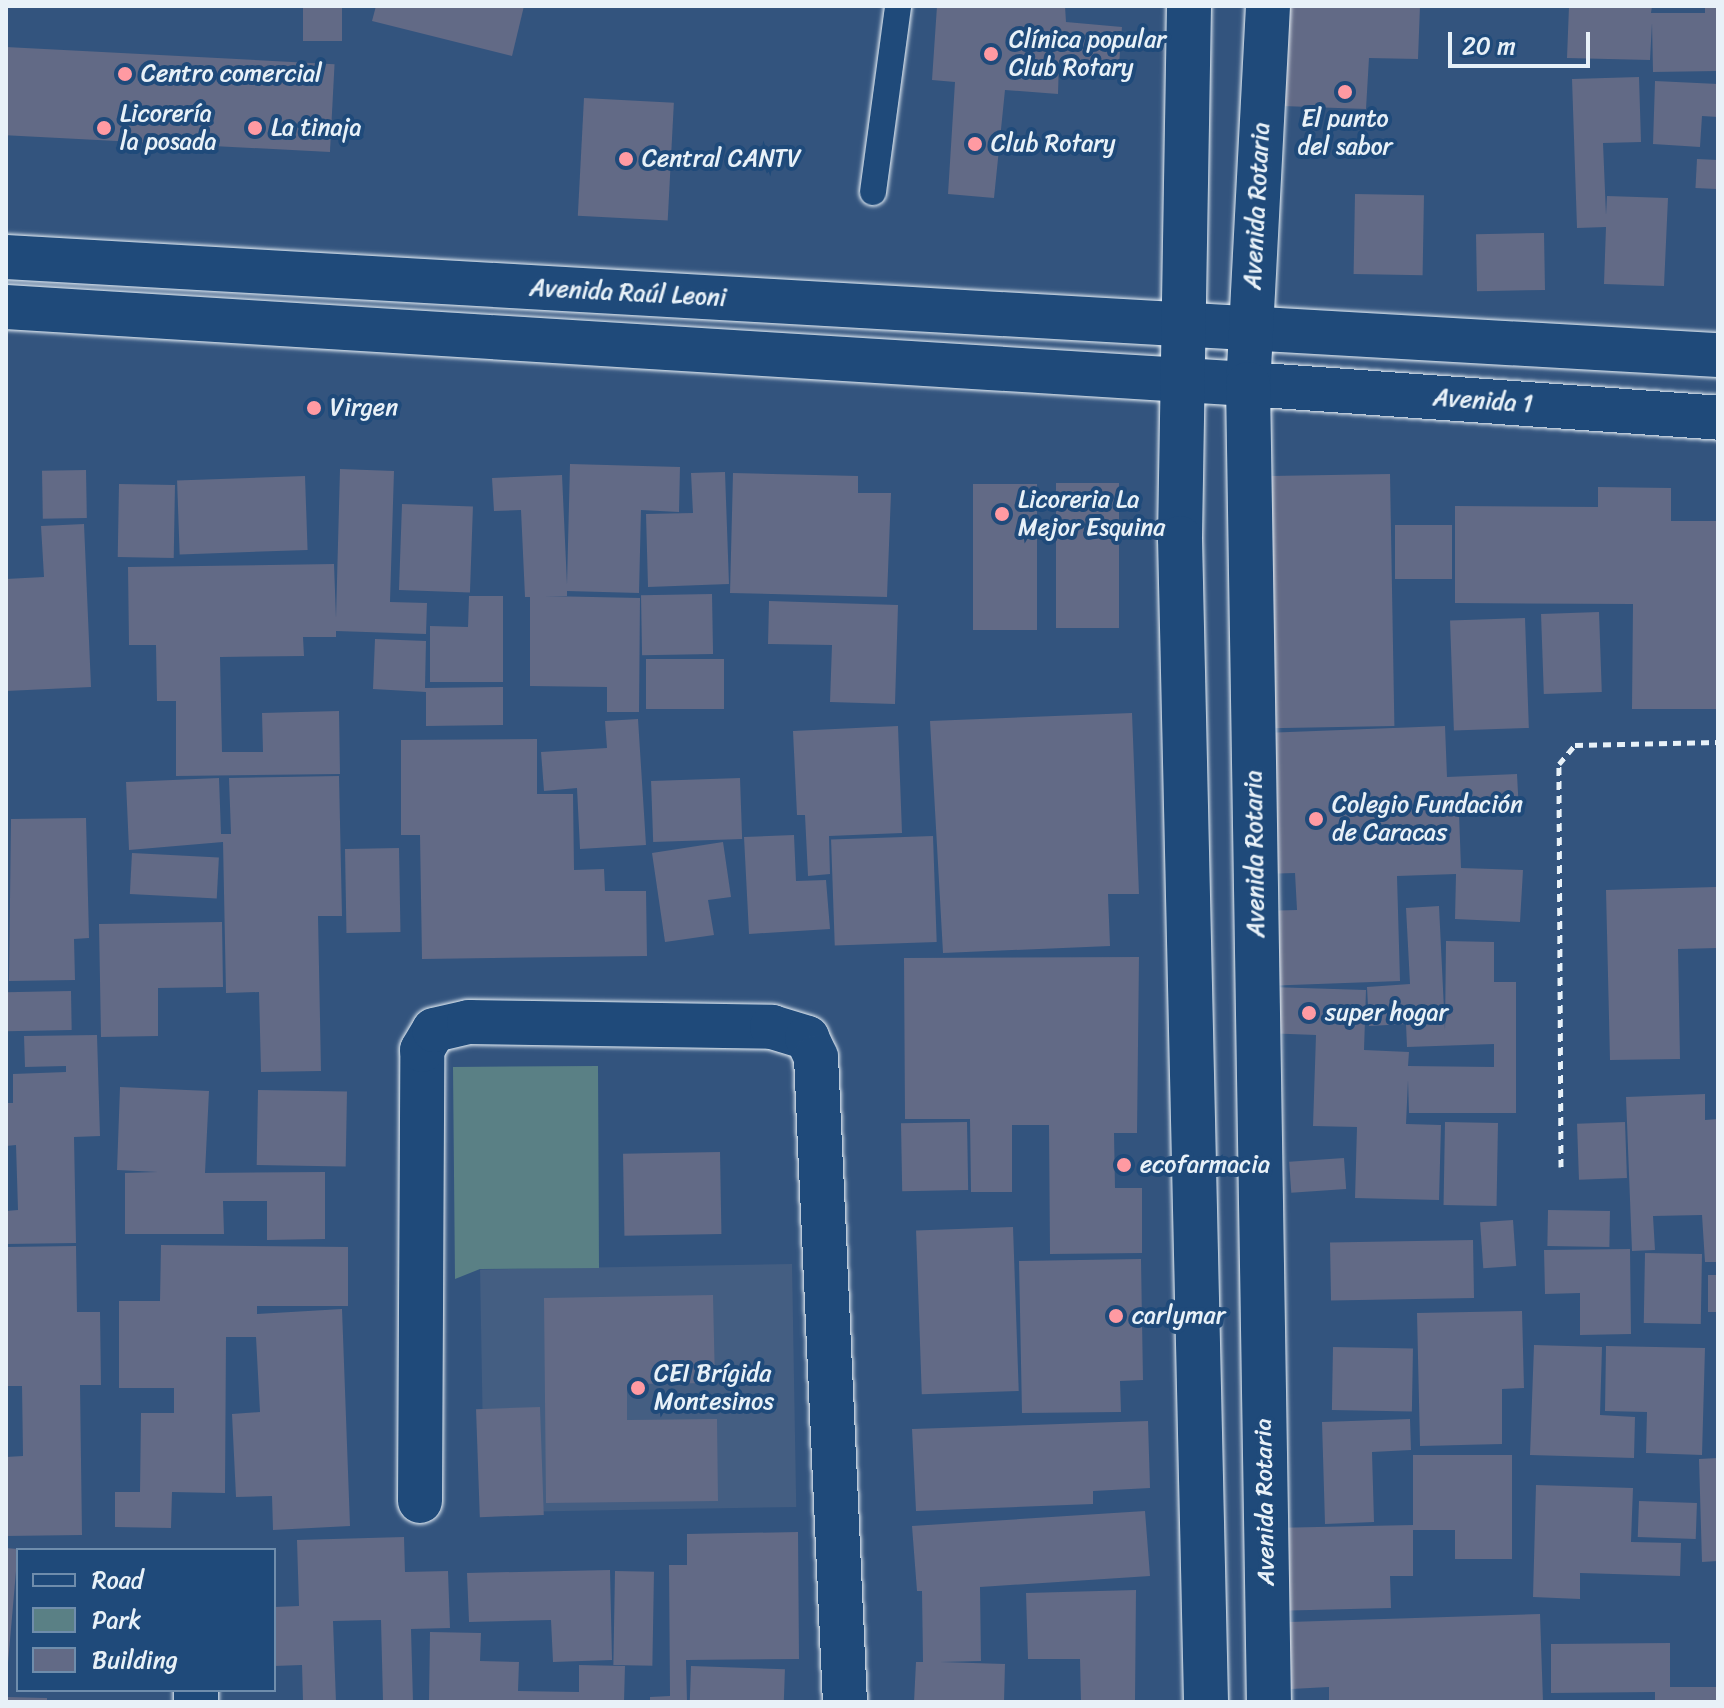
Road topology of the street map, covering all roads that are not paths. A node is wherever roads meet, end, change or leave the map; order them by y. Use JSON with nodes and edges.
{"nodes":[{"id":1,"x":898,"y":6,"type":"edge"},
{"id":2,"x":1189,"y":6,"type":"edge"},
{"id":3,"x":1268,"y":6,"type":"edge"},
{"id":4,"x":873,"y":192,"type":"dead end"},
{"id":5,"x":6,"y":257,"type":"edge"},
{"id":6,"x":6,"y":307,"type":"edge"},
{"id":7,"x":1184,"y":325,"type":"junction"},
{"id":8,"x":1250,"y":329,"type":"junction"},
{"id":9,"x":1718,"y":355,"type":"edge"},
{"id":10,"x":1180,"y":381,"type":"junction"},
{"id":11,"x":1248,"y":384,"type":"junction"},
{"id":12,"x":1718,"y":418,"type":"edge"},
{"id":13,"x":420,"y":1501,"type":"dead end"},
{"id":14,"x":845,"y":1702,"type":"edge"},
{"id":15,"x":1206,"y":1702,"type":"edge"},
{"id":16,"x":1269,"y":1702,"type":"edge"}],
"edges":[{"from":1,"to":4,"type":"lane"},
{"from":2,"to":7,"type":"street"},
{"from":3,"to":8,"type":"street","name":"Avenida Rotaria"},
{"from":5,"to":7,"type":"street","name":"Avenida Raúl Leoni"},
{"from":6,"to":10,"type":"street"},
{"from":7,"to":8,"type":"street","name":"Avenida Raúl Leoni"},
{"from":7,"to":10,"type":"street"},
{"from":8,"to":9,"type":"street"},
{"from":8,"to":11,"type":"street","name":"Avenida Rotaria"},
{"from":10,"to":11,"type":"street"},
{"from":10,"to":15,"type":"street"},
{"from":11,"to":12,"type":"street","name":"Avenida 1"},
{"from":11,"to":16,"type":"street","name":"Avenida Rotaria"},
{"from":13,"to":14,"type":"street"}]}
